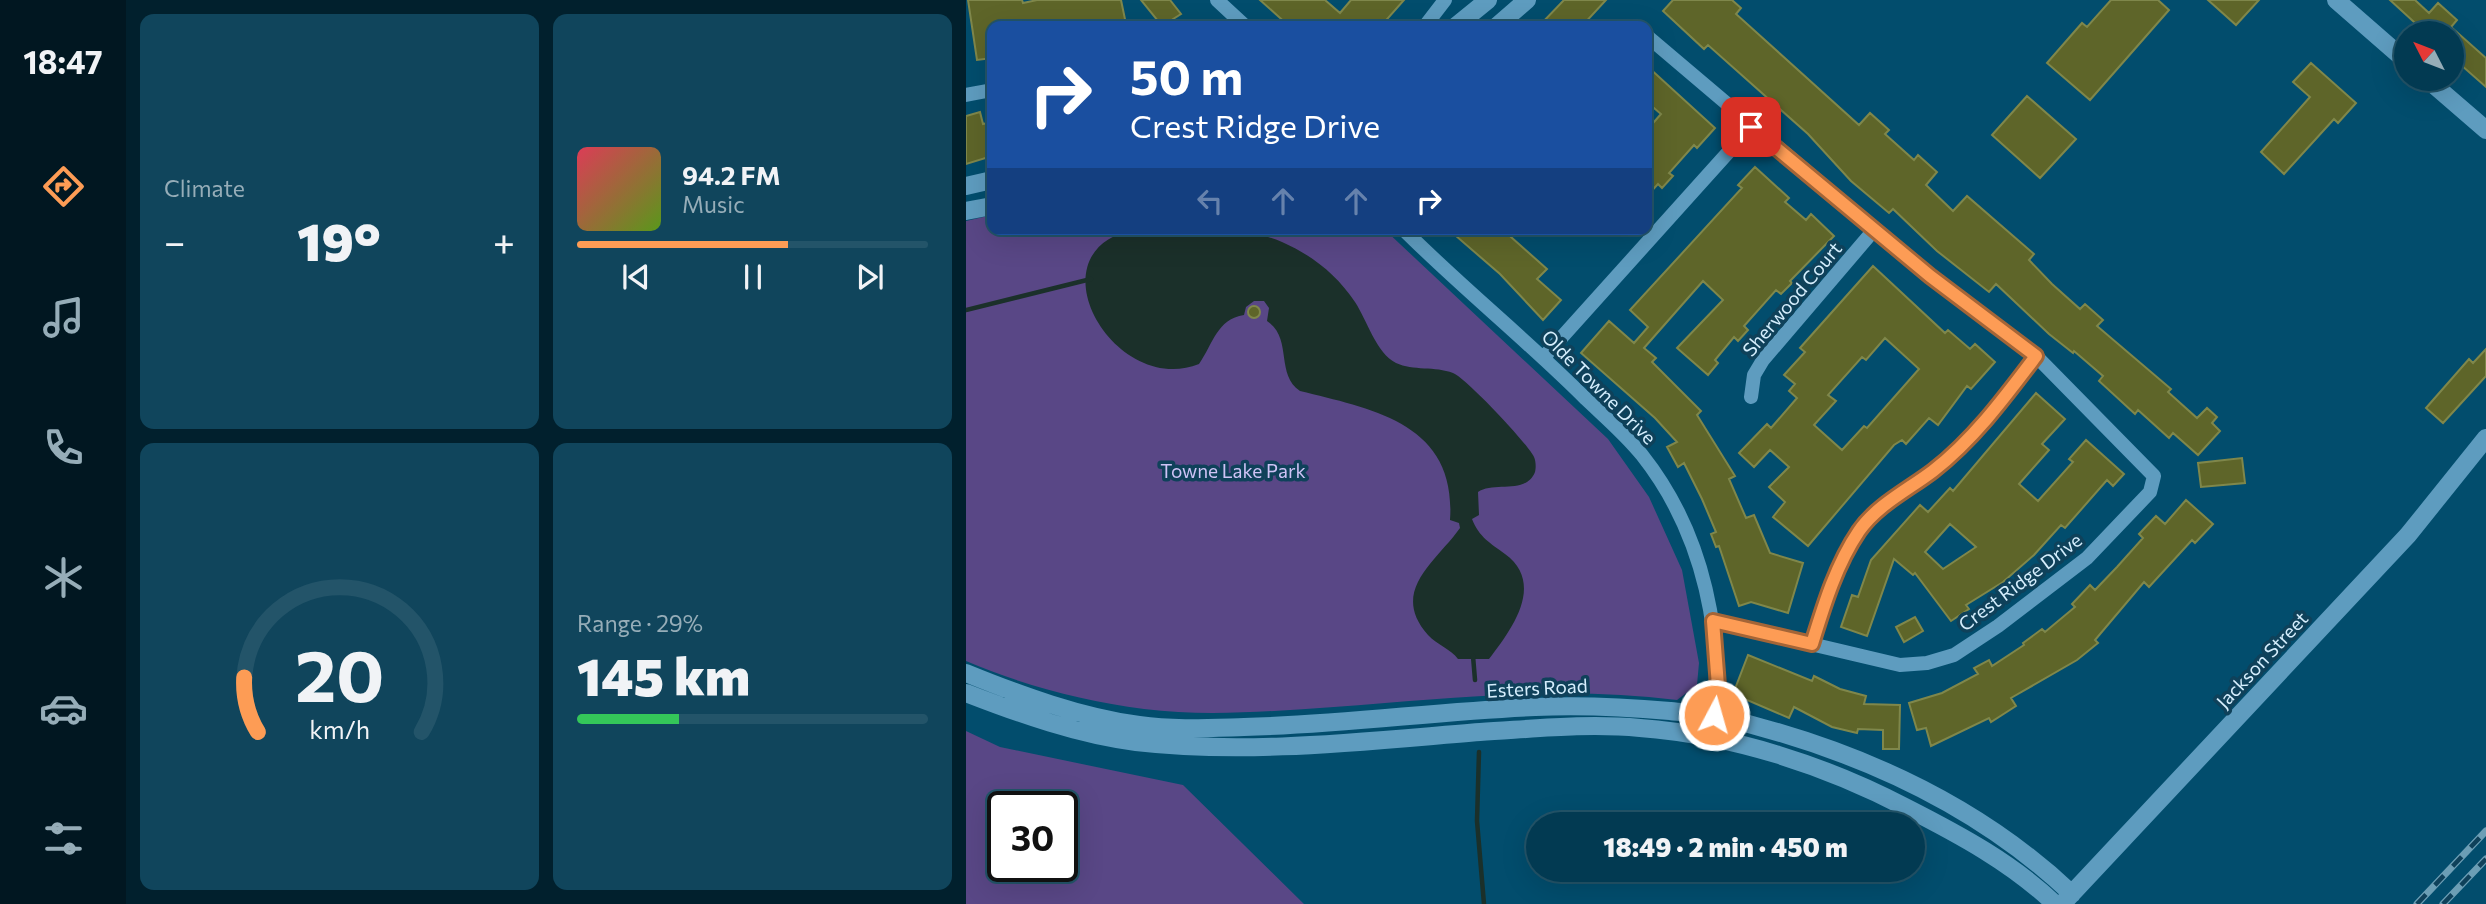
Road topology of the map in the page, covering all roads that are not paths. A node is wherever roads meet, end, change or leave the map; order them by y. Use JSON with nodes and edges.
{"nodes":[{"id":1,"x":1217,"y":0,"type":"edge"},
{"id":2,"x":1445,"y":0,"type":"edge"},
{"id":3,"x":1488,"y":0,"type":"edge"},
{"id":4,"x":1527,"y":0,"type":"edge"},
{"id":5,"x":2336,"y":0,"type":"edge"},
{"id":6,"x":1238,"y":21,"type":"edge"},
{"id":7,"x":1429,"y":21,"type":"edge"},
{"id":8,"x":1461,"y":21,"type":"edge"},
{"id":9,"x":1503,"y":21,"type":"edge"},
{"id":10,"x":1652,"y":40,"type":"edge"},
{"id":11,"x":2394,"y":51,"type":"edge"},
{"id":12,"x":987,"y":91,"type":"edge"},
{"id":13,"x":2441,"y":91,"type":"edge"},
{"id":14,"x":966,"y":95,"type":"edge"},
{"id":15,"x":1751,"y":127,"type":"junction"},
{"id":16,"x":2486,"y":130,"type":"edge"},
{"id":17,"x":987,"y":181,"type":"edge"},
{"id":18,"x":966,"y":186,"type":"edge"},
{"id":19,"x":987,"y":207,"type":"edge"},
{"id":20,"x":966,"y":211,"type":"edge"},
{"id":21,"x":1874,"y":230,"type":"junction"},
{"id":22,"x":1410,"y":235,"type":"edge"},
{"id":23,"x":2036,"y":356,"type":"junction"},
{"id":24,"x":1544,"y":357,"type":"junction"},
{"id":25,"x":1751,"y":397,"type":"dead end"},
{"id":26,"x":2486,"y":438,"type":"edge"},
{"id":27,"x":1713,"y":621,"type":"junction"},
{"id":28,"x":1812,"y":644,"type":"junction"},
{"id":29,"x":966,"y":673,"type":"edge"},
{"id":30,"x":966,"y":693,"type":"edge"},
{"id":31,"x":1021,"y":704,"type":"junction"},
{"id":32,"x":1714,"y":715,"type":"junction"},
{"id":33,"x":1710,"y":736,"type":"junction"},
{"id":34,"x":2067,"y":899,"type":"edge"},
{"id":35,"x":2055,"y":904,"type":"edge"}],
"edges":[{"from":1,"to":6,"type":"street"},
{"from":2,"to":7,"type":"street"},
{"from":3,"to":8,"type":"street"},
{"from":4,"to":9,"type":"street"},
{"from":5,"to":11,"type":"street"},
{"from":10,"to":15,"type":"street","name":"Crest Ridge Drive"},
{"from":12,"to":14,"type":"street"},
{"from":13,"to":16,"type":"street"},
{"from":15,"to":21,"type":"street","name":"Crest Ridge Drive"},
{"from":15,"to":24,"type":"street"},
{"from":17,"to":18,"type":"street"},
{"from":19,"to":20,"type":"street"},
{"from":21,"to":23,"type":"street","name":"Crest Ridge Drive"},
{"from":21,"to":25,"type":"street","name":"Sherwood Court"},
{"from":22,"to":24,"type":"street","name":"Olde Towne Drive"},
{"from":23,"to":28,"type":"street"},
{"from":23,"to":28,"type":"street","name":"Crest Ridge Drive"},
{"from":24,"to":27,"type":"street","name":"Olde Towne Drive"},
{"from":26,"to":34,"type":"street","name":"Jackson Street"},
{"from":27,"to":28,"type":"street","name":"Crest Ridge Drive"},
{"from":27,"to":32,"type":"street","name":"Olde Towne Drive"},
{"from":29,"to":31,"type":"street","name":"Esters Road"},
{"from":30,"to":31,"type":"street","name":"Esters Road"},
{"from":31,"to":32,"type":"street","name":"Esters Road"},
{"from":31,"to":33,"type":"street","name":"Esters Road"},
{"from":32,"to":33,"type":"street","name":"Olde Towne Drive"},
{"from":32,"to":34,"type":"street","name":"Esters Road"},
{"from":33,"to":35,"type":"street","name":"Esters Road"}]}
